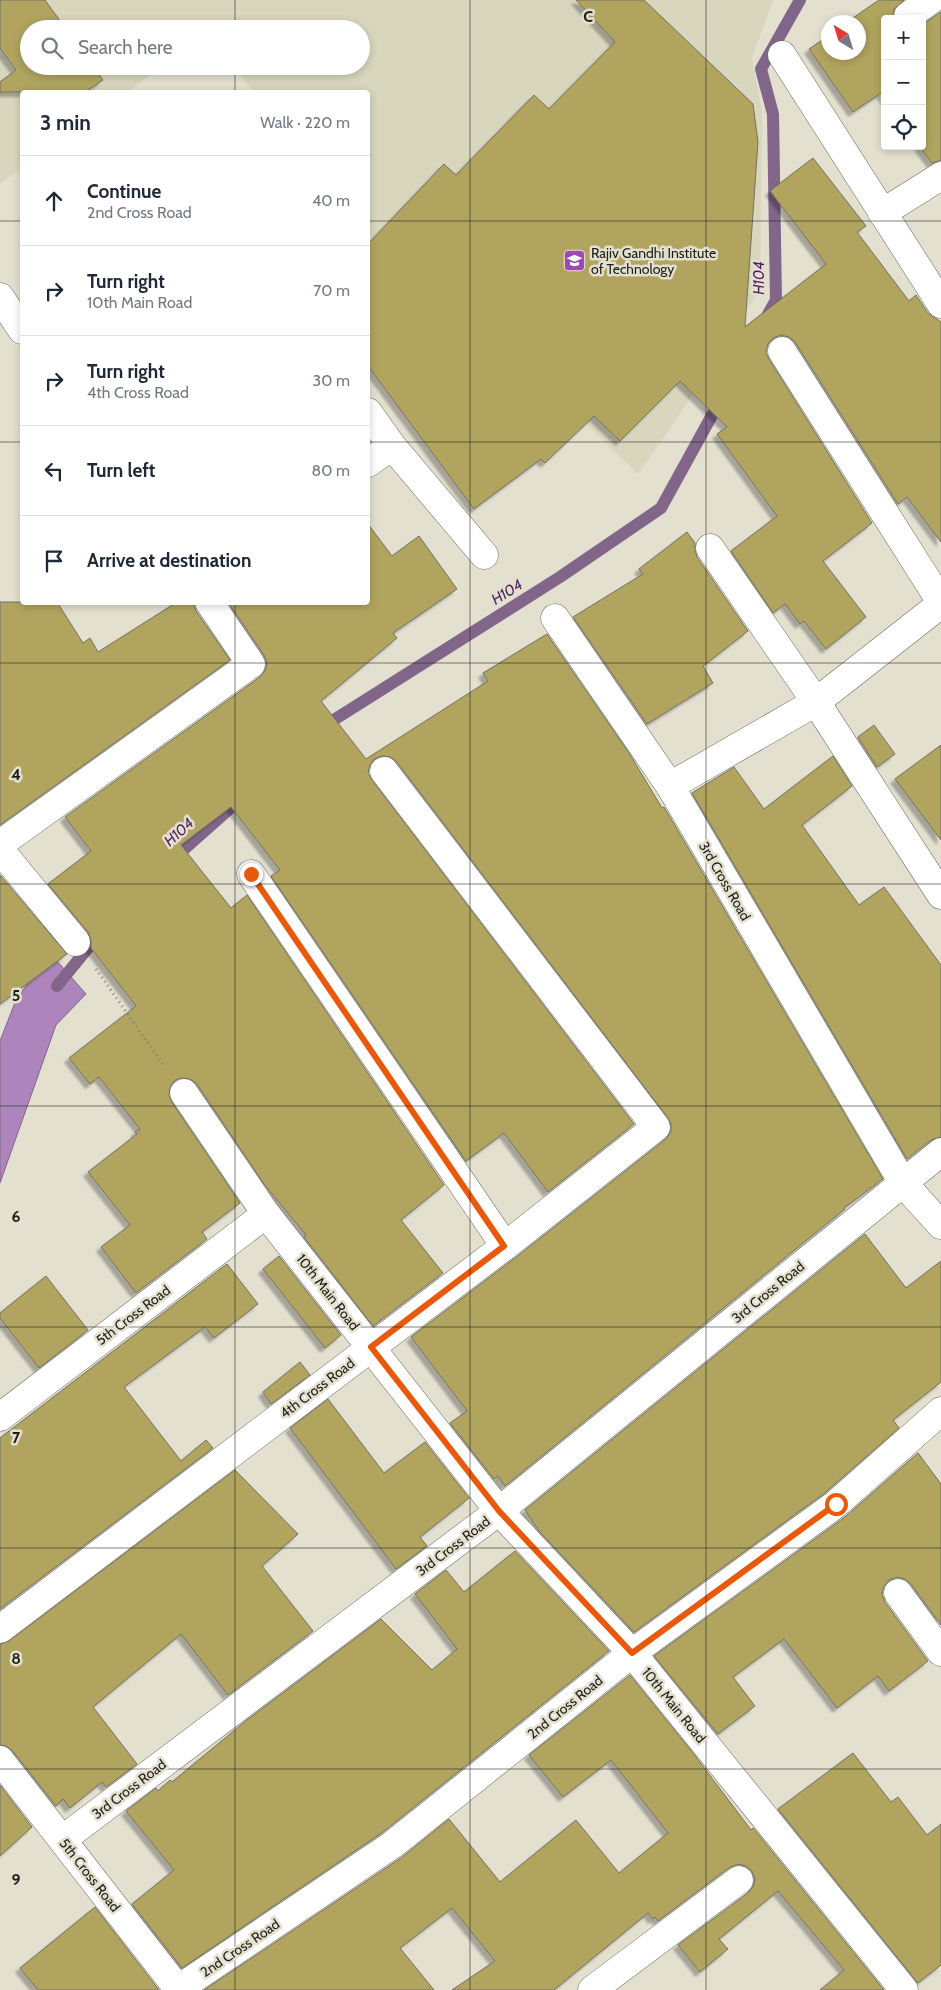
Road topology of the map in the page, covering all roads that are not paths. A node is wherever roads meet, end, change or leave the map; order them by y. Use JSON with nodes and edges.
{"nodes":[{"id":1,"x":931,"y":0,"type":"edge"},
{"id":2,"x":909,"y":15,"type":"edge"},
{"id":3,"x":782,"y":55,"type":"dead end"},
{"id":4,"x":941,"y":176,"type":"edge"},
{"id":5,"x":882,"y":213,"type":"junction"},
{"id":6,"x":0,"y":297,"type":"edge"},
{"id":7,"x":941,"y":304,"type":"edge"},
{"id":8,"x":20,"y":327,"type":"edge"},
{"id":9,"x":782,"y":351,"type":"dead end"},
{"id":10,"x":370,"y":415,"type":"edge"},
{"id":11,"x":392,"y":446,"type":"junction"},
{"id":12,"x":370,"y":462,"type":"edge"},
{"id":13,"x":710,"y":548,"type":"dead end"},
{"id":14,"x":484,"y":555,"type":"dead end"},
{"id":15,"x":941,"y":603,"type":"edge"},
{"id":16,"x":211,"y":605,"type":"edge"},
{"id":17,"x":555,"y":618,"type":"dead end"},
{"id":18,"x":816,"y":702,"type":"junction"},
{"id":19,"x":384,"y":771,"type":"dead end"},
{"id":20,"x":670,"y":786,"type":"junction"},
{"id":21,"x":0,"y":844,"type":"edge"},
{"id":22,"x":0,"y":850,"type":"edge"},
{"id":23,"x":251,"y":874,"type":"dead end"},
{"id":24,"x":941,"y":896,"type":"edge"},
{"id":25,"x":76,"y":942,"type":"dead end"},
{"id":26,"x":184,"y":1093,"type":"road end"},
{"id":27,"x":941,"y":1152,"type":"edge"},
{"id":28,"x":903,"y":1183,"type":"junction"},
{"id":29,"x":266,"y":1214,"type":"junction"},
{"id":30,"x":941,"y":1225,"type":"edge"},
{"id":31,"x":504,"y":1246,"type":"junction"},
{"id":32,"x":371,"y":1347,"type":"junction"},
{"id":33,"x":941,"y":1411,"type":"edge"},
{"id":34,"x":0,"y":1417,"type":"edge"},
{"id":35,"x":499,"y":1511,"type":"junction"},
{"id":36,"x":898,"y":1593,"type":"dead end"},
{"id":37,"x":0,"y":1629,"type":"edge"},
{"id":38,"x":941,"y":1652,"type":"edge"},
{"id":39,"x":632,"y":1653,"type":"junction"},
{"id":40,"x":0,"y":1760,"type":"edge"},
{"id":41,"x":63,"y":1839,"type":"junction"},
{"id":42,"x":739,"y":1880,"type":"dead end"},
{"id":43,"x":178,"y":1990,"type":"edge"},
{"id":44,"x":592,"y":1990,"type":"edge"},
{"id":45,"x":904,"y":1990,"type":"edge"}],
"edges":[{"from":1,"to":2,"type":"street"},
{"from":3,"to":5,"type":"street"},
{"from":4,"to":5,"type":"street"},
{"from":5,"to":7,"type":"street"},
{"from":6,"to":8,"type":"street"},
{"from":9,"to":15,"type":"street"},
{"from":10,"to":11,"type":"street"},
{"from":11,"to":12,"type":"street"},
{"from":11,"to":14,"type":"street"},
{"from":13,"to":18,"type":"street"},
{"from":15,"to":18,"type":"street"},
{"from":16,"to":21,"type":"street"},
{"from":17,"to":20,"type":"street","name":"3rd Cross Road"},
{"from":18,"to":20,"type":"street"},
{"from":18,"to":24,"type":"street"},
{"from":19,"to":31,"type":"street","name":"4th Cross Road"},
{"from":20,"to":28,"type":"street","name":"3rd Cross Road"},
{"from":22,"to":25,"type":"street"},
{"from":23,"to":31,"type":"street"},
{"from":26,"to":29,"type":"street","name":"10th Main Road"},
{"from":27,"to":28,"type":"street"},
{"from":28,"to":30,"type":"street","name":"3rd Cross Road"},
{"from":28,"to":35,"type":"street","name":"3rd Cross Road"},
{"from":29,"to":32,"type":"street","name":"10th Main Road"},
{"from":29,"to":34,"type":"street","name":"5th Cross Road"},
{"from":31,"to":32,"type":"street","name":"4th Cross Road"},
{"from":32,"to":35,"type":"street","name":"10th Main Road"},
{"from":32,"to":37,"type":"street","name":"4th Cross Road"},
{"from":33,"to":39,"type":"street","name":"2nd Cross Road"},
{"from":35,"to":39,"type":"street","name":"10th Main Road"},
{"from":35,"to":41,"type":"street","name":"3rd Cross Road"},
{"from":36,"to":38,"type":"street"},
{"from":39,"to":43,"type":"street","name":"2nd Cross Road"},
{"from":39,"to":45,"type":"street","name":"10th Main Road"},
{"from":40,"to":41,"type":"street","name":"5th Cross Road"},
{"from":41,"to":43,"type":"street","name":"5th Cross Road"},
{"from":42,"to":44,"type":"street"}]}
